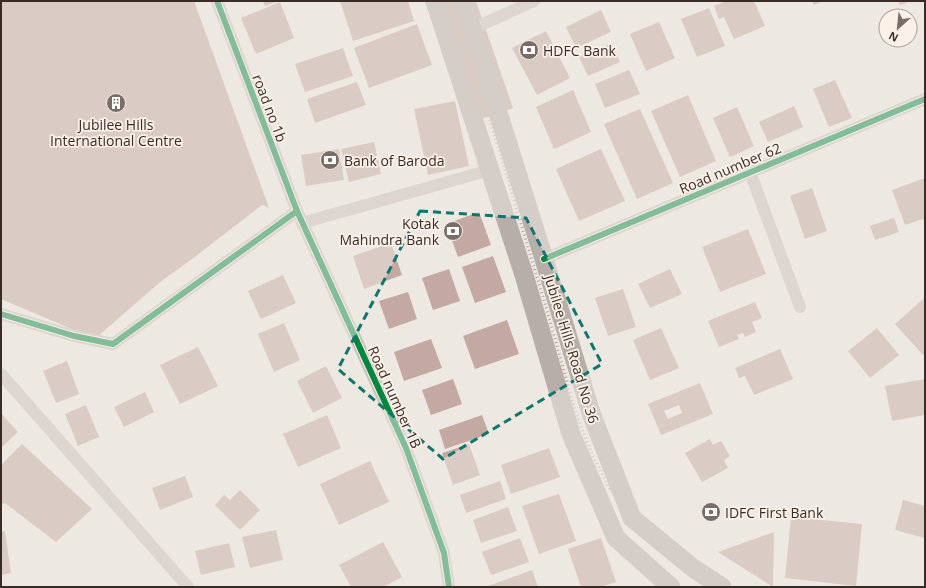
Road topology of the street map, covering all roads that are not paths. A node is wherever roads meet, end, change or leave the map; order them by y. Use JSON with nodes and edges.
{"nodes":[{"id":1,"x":217,"y":1,"type":"edge"},
{"id":2,"x":435,"y":1,"type":"edge"},
{"id":3,"x":463,"y":1,"type":"edge"},
{"id":4,"x":534,"y":1,"type":"edge"},
{"id":5,"x":472,"y":29,"type":"junction"},
{"id":6,"x":925,"y":99,"type":"edge"},
{"id":7,"x":479,"y":137,"type":"junction"},
{"id":8,"x":511,"y":154,"type":"junction"},
{"id":9,"x":490,"y":170,"type":"junction"},
{"id":10,"x":750,"y":172,"type":"junction"},
{"id":11,"x":297,"y":211,"type":"junction"},
{"id":12,"x":302,"y":223,"type":"junction"},
{"id":13,"x":544,"y":259,"type":"junction"},
{"id":14,"x":800,"y":306,"type":"dead end"},
{"id":15,"x":1,"y":314,"type":"edge"},
{"id":16,"x":1,"y":374,"type":"edge"},
{"id":17,"x":581,"y":380,"type":"junction"},
{"id":18,"x":557,"y":386,"type":"junction"},
{"id":19,"x":188,"y":587,"type":"edge"},
{"id":20,"x":449,"y":587,"type":"edge"},
{"id":21,"x":671,"y":587,"type":"edge"},
{"id":22,"x":722,"y":587,"type":"edge"}],
"edges":[{"from":1,"to":11,"type":"street","name":"road no 1b"},
{"from":2,"to":7,"type":"main road","name":"Jubilee Hills Road No 36"},
{"from":3,"to":5,"type":"main road","name":"Jubilee Hills Road No 36"},
{"from":4,"to":5,"type":"street"},
{"from":5,"to":8,"type":"main road","name":"Jubilee Hills Road No 36"},
{"from":6,"to":10,"type":"street","name":"Road number 62"},
{"from":7,"to":8,"type":"main road"},
{"from":7,"to":9,"type":"main road","name":"Jubilee Hills Road No 36"},
{"from":8,"to":13,"type":"main road","name":"Jubilee Hills Road No 36"},
{"from":9,"to":12,"type":"street"},
{"from":9,"to":18,"type":"main road","name":"Jubilee Hills Road No 36"},
{"from":10,"to":13,"type":"street","name":"Road number 62"},
{"from":10,"to":14,"type":"street"},
{"from":11,"to":12,"type":"street","name":"road no 1b"},
{"from":11,"to":15,"type":"street"},
{"from":12,"to":20,"type":"street","name":"Road number 1B"},
{"from":13,"to":17,"type":"main road","name":"Jubilee Hills Road No 36"},
{"from":16,"to":19,"type":"street"},
{"from":17,"to":18,"type":"main road"},
{"from":17,"to":22,"type":"main road","name":"Jubilee Hills Road No 36"},
{"from":18,"to":21,"type":"main road","name":"Jubilee Hills Road No 36"}]}
